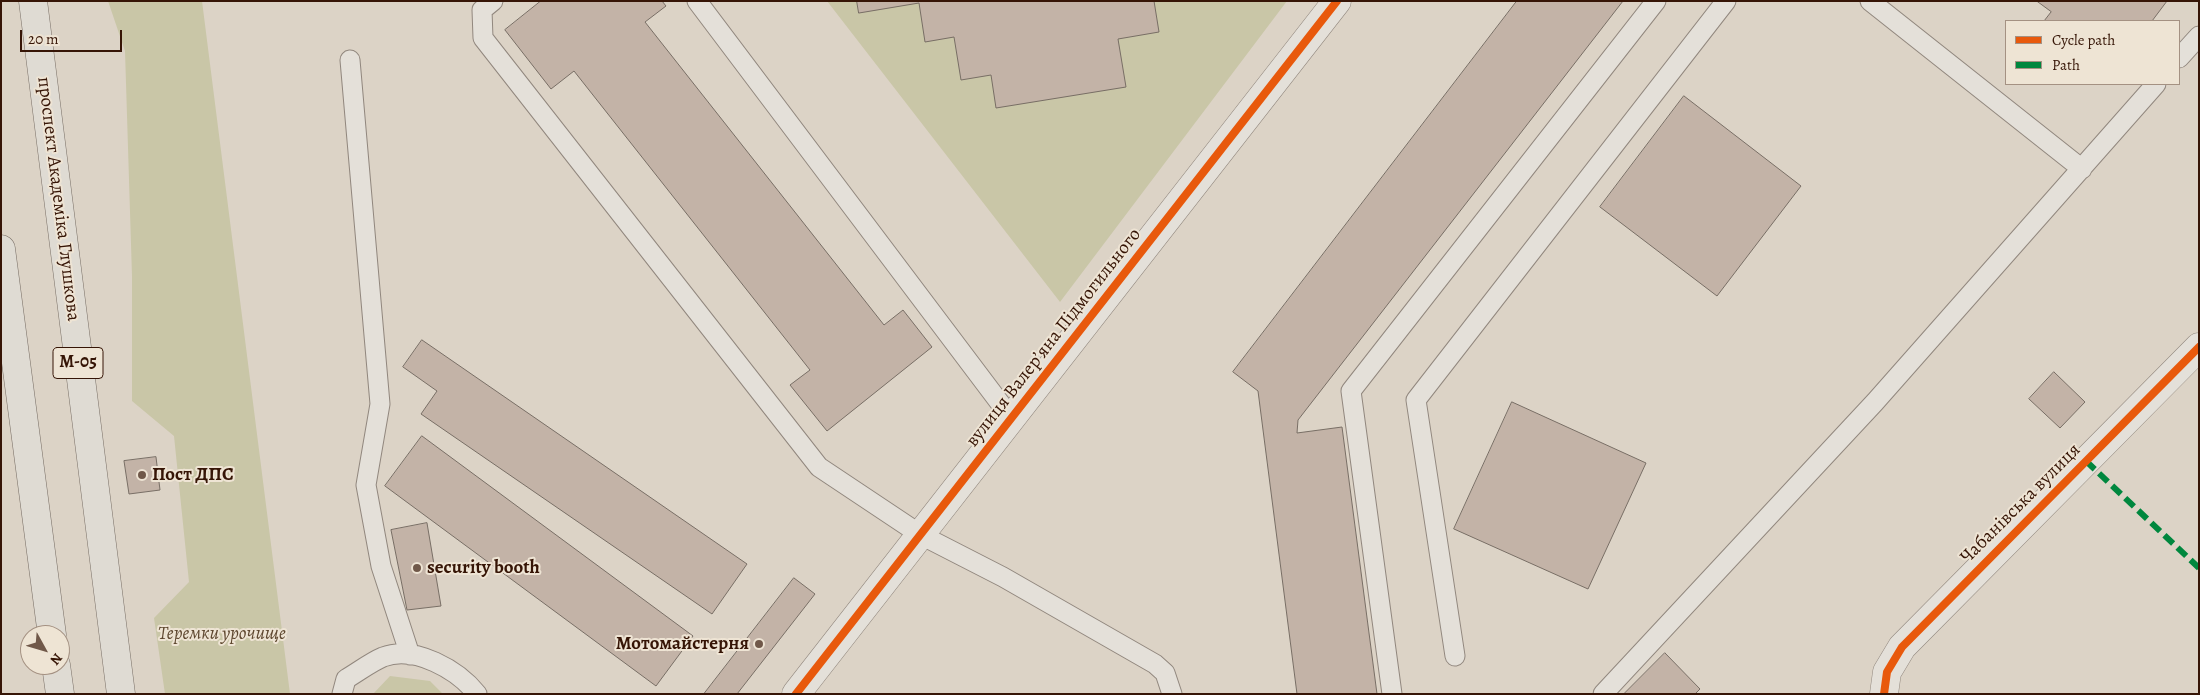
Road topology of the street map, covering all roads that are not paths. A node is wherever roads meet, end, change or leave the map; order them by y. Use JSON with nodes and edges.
{"nodes":[{"id":1,"x":33,"y":1,"type":"edge"},
{"id":2,"x":493,"y":1,"type":"edge"},
{"id":3,"x":697,"y":1,"type":"edge"},
{"id":4,"x":1337,"y":1,"type":"edge"},
{"id":5,"x":1656,"y":1,"type":"edge"},
{"id":6,"x":1726,"y":1,"type":"edge"},
{"id":7,"x":1870,"y":1,"type":"edge"},
{"id":8,"x":2199,"y":36,"type":"edge"},
{"id":9,"x":2180,"y":57,"type":"edge"},
{"id":10,"x":350,"y":60,"type":"dead end"},
{"id":11,"x":2155,"y":85,"type":"edge"},
{"id":12,"x":2082,"y":168,"type":"junction"},
{"id":13,"x":1,"y":249,"type":"edge"},
{"id":14,"x":2199,"y":347,"type":"edge"},
{"id":15,"x":1012,"y":418,"type":"junction"},
{"id":16,"x":921,"y":535,"type":"junction"},
{"id":17,"x":51,"y":625,"type":"edge"},
{"id":18,"x":410,"y":655,"type":"junction"},
{"id":19,"x":1455,"y":656,"type":"dead end"},
{"id":20,"x":57,"y":675,"type":"edge"},
{"id":21,"x":60,"y":694,"type":"edge"},
{"id":22,"x":121,"y":694,"type":"edge"},
{"id":23,"x":342,"y":694,"type":"edge"},
{"id":24,"x":477,"y":694,"type":"edge"},
{"id":25,"x":796,"y":694,"type":"edge"},
{"id":26,"x":1172,"y":694,"type":"edge"},
{"id":27,"x":1392,"y":694,"type":"edge"},
{"id":28,"x":1603,"y":694,"type":"edge"},
{"id":29,"x":1884,"y":694,"type":"edge"}],
"edges":[{"from":1,"to":22,"type":"highway","name":"проспект Академіка Глушкова","number":"М-05"},
{"from":2,"to":16,"type":"lane"},
{"from":3,"to":15,"type":"lane"},
{"from":4,"to":15,"type":"street","name":"вулиця Валерʼяна Підмогильного"},
{"from":5,"to":27,"type":"lane"},
{"from":6,"to":19,"type":"lane"},
{"from":7,"to":12,"type":"lane"},
{"from":8,"to":9,"type":"lane"},
{"from":10,"to":18,"type":"lane"},
{"from":11,"to":12,"type":"lane"},
{"from":12,"to":28,"type":"lane"},
{"from":13,"to":17,"type":"highway"},
{"from":14,"to":29,"type":"street","name":"Чабанівська вулиця"},
{"from":15,"to":16,"type":"street","name":"вулиця Валерʼяна Підмогильного"},
{"from":16,"to":25,"type":"street","name":"вулиця Валерʼяна Підмогильного"},
{"from":16,"to":26,"type":"lane"},
{"from":18,"to":23,"type":"lane"},
{"from":18,"to":24,"type":"lane"},
{"from":20,"to":21,"type":"highway"}]}
